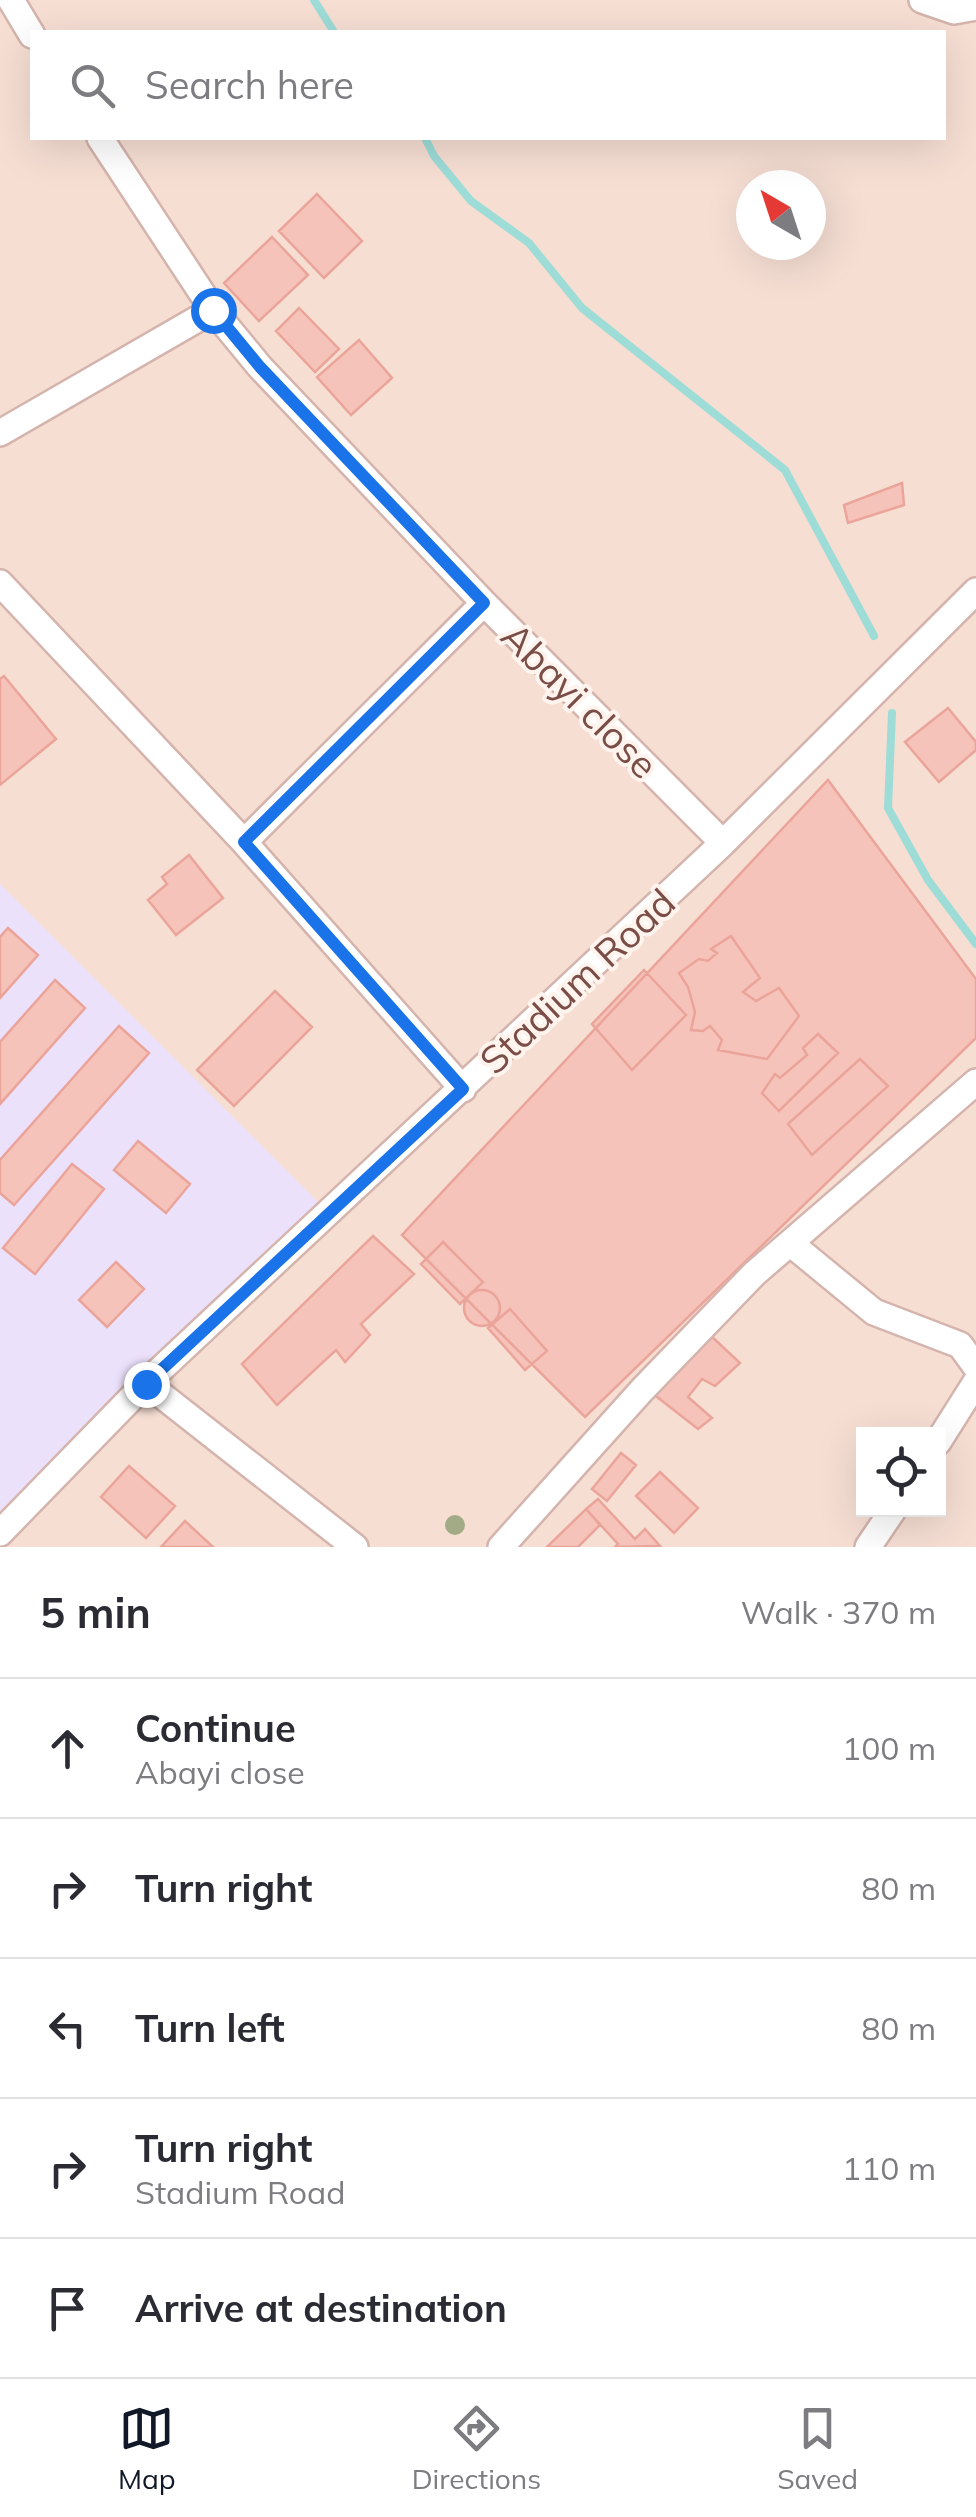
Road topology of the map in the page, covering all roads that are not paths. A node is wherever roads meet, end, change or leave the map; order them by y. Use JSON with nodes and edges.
{"nodes":[{"id":1,"x":11,"y":0,"type":"edge"},
{"id":2,"x":922,"y":0,"type":"edge"},
{"id":3,"x":976,"y":7,"type":"edge"},
{"id":4,"x":30,"y":32,"type":"edge"},
{"id":5,"x":101,"y":140,"type":"edge"},
{"id":6,"x":213,"y":310,"type":"junction"},
{"id":7,"x":0,"y":433,"type":"edge"},
{"id":8,"x":0,"y":583,"type":"edge"},
{"id":9,"x":976,"y":591,"type":"edge"},
{"id":10,"x":484,"y":603,"type":"junction"},
{"id":11,"x":244,"y":842,"type":"junction"},
{"id":12,"x":723,"y":843,"type":"junction"},
{"id":13,"x":976,"y":1082,"type":"edge"},
{"id":14,"x":463,"y":1089,"type":"junction"},
{"id":15,"x":790,"y":1243,"type":"junction"},
{"id":16,"x":976,"y":1367,"type":"edge"},
{"id":17,"x":146,"y":1384,"type":"junction"},
{"id":18,"x":946,"y":1427,"type":"edge"},
{"id":19,"x":889,"y":1517,"type":"edge"},
{"id":20,"x":0,"y":1533,"type":"edge"},
{"id":21,"x":356,"y":1547,"type":"edge"},
{"id":22,"x":501,"y":1547,"type":"edge"},
{"id":23,"x":868,"y":1547,"type":"edge"}],
"edges":[{"from":1,"to":4,"type":"street"},
{"from":2,"to":3,"type":"street"},
{"from":5,"to":6,"type":"street","name":"Abayi close"},
{"from":6,"to":7,"type":"street"},
{"from":6,"to":10,"type":"street","name":"Abayi close"},
{"from":8,"to":11,"type":"street"},
{"from":9,"to":12,"type":"street","name":"Stadium Road"},
{"from":10,"to":11,"type":"street"},
{"from":10,"to":12,"type":"street","name":"Abayi close"},
{"from":11,"to":14,"type":"street"},
{"from":12,"to":14,"type":"street","name":"Stadium Road"},
{"from":13,"to":15,"type":"street"},
{"from":14,"to":17,"type":"street","name":"Stadium Road"},
{"from":15,"to":16,"type":"street"},
{"from":15,"to":22,"type":"street"},
{"from":16,"to":18,"type":"street"},
{"from":17,"to":20,"type":"street","name":"Stadium Road"},
{"from":17,"to":21,"type":"street"},
{"from":19,"to":23,"type":"street"}]}
